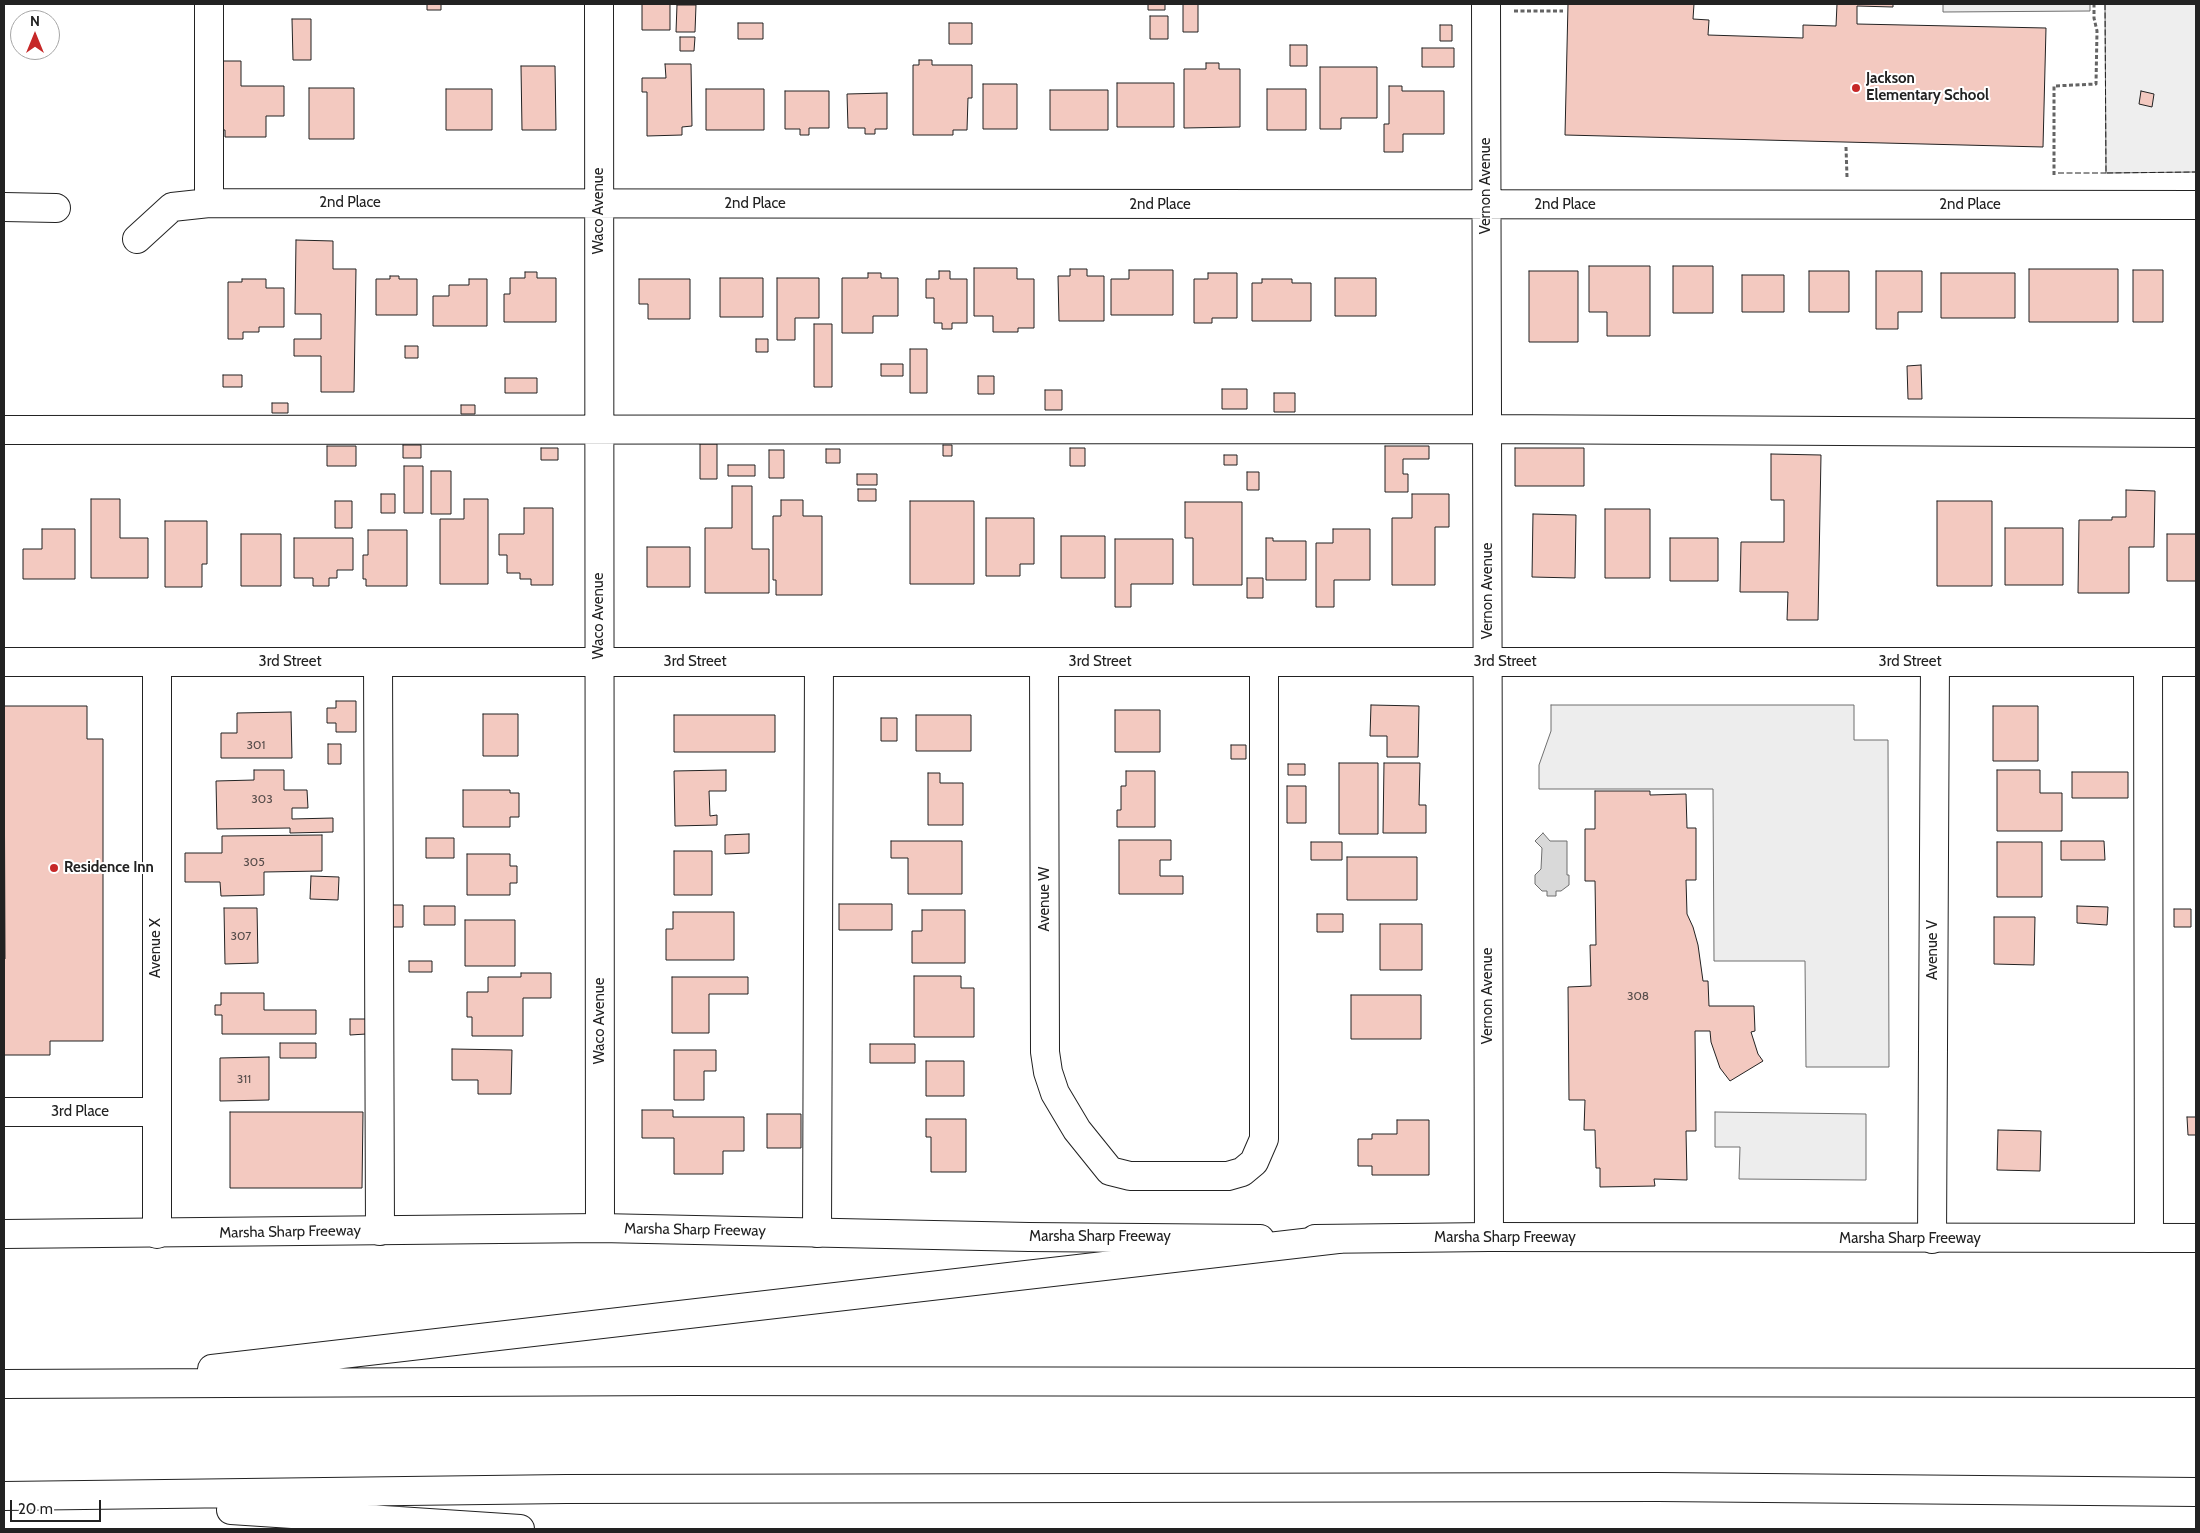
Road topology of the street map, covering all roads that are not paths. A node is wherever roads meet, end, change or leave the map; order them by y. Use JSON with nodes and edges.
{"nodes":[{"id":1,"x":208,"y":4,"type":"edge"},
{"id":2,"x":599,"y":4,"type":"edge"},
{"id":3,"x":1486,"y":4,"type":"edge"},
{"id":4,"x":208,"y":203,"type":"junction"},
{"id":5,"x":599,"y":204,"type":"junction"},
{"id":6,"x":1486,"y":205,"type":"junction"},
{"id":7,"x":2196,"y":206,"type":"edge"},
{"id":8,"x":4,"y":207,"type":"edge"},
{"id":9,"x":56,"y":208,"type":"dead end"},
{"id":10,"x":137,"y":239,"type":"dead end"},
{"id":11,"x":599,"y":429,"type":"junction"},
{"id":12,"x":1487,"y":429,"type":"junction"},
{"id":13,"x":4,"y":430,"type":"edge"},
{"id":14,"x":2196,"y":432,"type":"edge"},
{"id":15,"x":4,"y":662,"type":"edge"},
{"id":16,"x":157,"y":662,"type":"junction"},
{"id":17,"x":378,"y":662,"type":"junction"},
{"id":18,"x":599,"y":662,"type":"junction"},
{"id":19,"x":820,"y":662,"type":"junction"},
{"id":20,"x":1044,"y":662,"type":"junction"},
{"id":21,"x":1264,"y":662,"type":"junction"},
{"id":22,"x":1488,"y":662,"type":"junction"},
{"id":23,"x":1935,"y":662,"type":"junction"},
{"id":24,"x":2148,"y":662,"type":"junction"},
{"id":25,"x":2196,"y":662,"type":"edge"},
{"id":26,"x":4,"y":1112,"type":"edge"},
{"id":27,"x":156,"y":1112,"type":"junction"},
{"id":28,"x":600,"y":1228,"type":"junction"},
{"id":29,"x":380,"y":1231,"type":"junction"},
{"id":30,"x":817,"y":1233,"type":"junction"},
{"id":31,"x":4,"y":1234,"type":"edge"},
{"id":32,"x":157,"y":1234,"type":"junction"},
{"id":33,"x":1488,"y":1237,"type":"junction"},
{"id":34,"x":2149,"y":1238,"type":"junction"},
{"id":35,"x":2196,"y":1238,"type":"edge"},
{"id":36,"x":1338,"y":1239,"type":"junction"},
{"id":37,"x":1932,"y":1239,"type":"junction"},
{"id":38,"x":4,"y":1384,"type":"edge"},
{"id":39,"x":73,"y":1384,"type":"junction"},
{"id":40,"x":2196,"y":1384,"type":"edge"},
{"id":41,"x":2196,"y":1492,"type":"edge"},
{"id":42,"x":16,"y":1496,"type":"edge"},
{"id":43,"x":520,"y":1529,"type":"edge"}],
"edges":[{"from":1,"to":4,"type":"main road"},
{"from":2,"to":5,"type":"main road","name":"Waco Avenue"},
{"from":3,"to":6,"type":"main road","name":"Vernon Avenue"},
{"from":4,"to":5,"type":"main road","name":"2nd Place"},
{"from":4,"to":10,"type":"main road","name":"2nd Place"},
{"from":5,"to":6,"type":"main road","name":"2nd Place"},
{"from":5,"to":11,"type":"main road","name":"Waco Avenue"},
{"from":6,"to":7,"type":"main road","name":"2nd Place"},
{"from":6,"to":12,"type":"main road","name":"Vernon Avenue"},
{"from":8,"to":9,"type":"main road"},
{"from":11,"to":12,"type":"main road"},
{"from":11,"to":13,"type":"main road"},
{"from":11,"to":18,"type":"main road","name":"Waco Avenue"},
{"from":12,"to":14,"type":"main road"},
{"from":12,"to":22,"type":"main road","name":"Vernon Avenue"},
{"from":15,"to":16,"type":"main road","name":"3rd Street"},
{"from":16,"to":17,"type":"main road","name":"3rd Street"},
{"from":16,"to":27,"type":"main road","name":"Avenue X"},
{"from":17,"to":18,"type":"main road","name":"3rd Street"},
{"from":17,"to":29,"type":"main road"},
{"from":18,"to":19,"type":"main road","name":"3rd Street"},
{"from":18,"to":28,"type":"main road","name":"Waco Avenue"},
{"from":19,"to":20,"type":"main road","name":"3rd Street"},
{"from":19,"to":30,"type":"main road"},
{"from":20,"to":21,"type":"main road","name":"3rd Street"},
{"from":20,"to":21,"type":"main road","name":"Avenue W"},
{"from":21,"to":22,"type":"main road","name":"3rd Street"},
{"from":22,"to":23,"type":"main road","name":"3rd Street"},
{"from":22,"to":33,"type":"main road","name":"Vernon Avenue"},
{"from":23,"to":24,"type":"main road","name":"3rd Street"},
{"from":23,"to":37,"type":"main road","name":"Avenue V"},
{"from":24,"to":25,"type":"main road","name":"3rd Street"},
{"from":24,"to":34,"type":"main road"},
{"from":26,"to":27,"type":"main road","name":"3rd Place"},
{"from":27,"to":32,"type":"main road","name":"Avenue X"},
{"from":28,"to":29,"type":"main road","name":"Marsha Sharp Freeway"},
{"from":28,"to":30,"type":"main road","name":"Marsha Sharp Freeway"},
{"from":29,"to":32,"type":"main road","name":"Marsha Sharp Freeway"},
{"from":30,"to":36,"type":"main road","name":"Marsha Sharp Freeway"},
{"from":31,"to":32,"type":"main road","name":"Marsha Sharp Freeway"},
{"from":33,"to":36,"type":"main road","name":"Marsha Sharp Freeway"},
{"from":33,"to":37,"type":"main road","name":"Marsha Sharp Freeway"},
{"from":34,"to":35,"type":"main road","name":"Marsha Sharp Freeway"},
{"from":34,"to":37,"type":"main road","name":"Marsha Sharp Freeway"},
{"from":36,"to":39,"type":"main road"},
{"from":38,"to":39,"type":"main road"},
{"from":39,"to":40,"type":"main road"},
{"from":41,"to":42,"type":"main road"},
{"from":42,"to":43,"type":"main road"}]}
